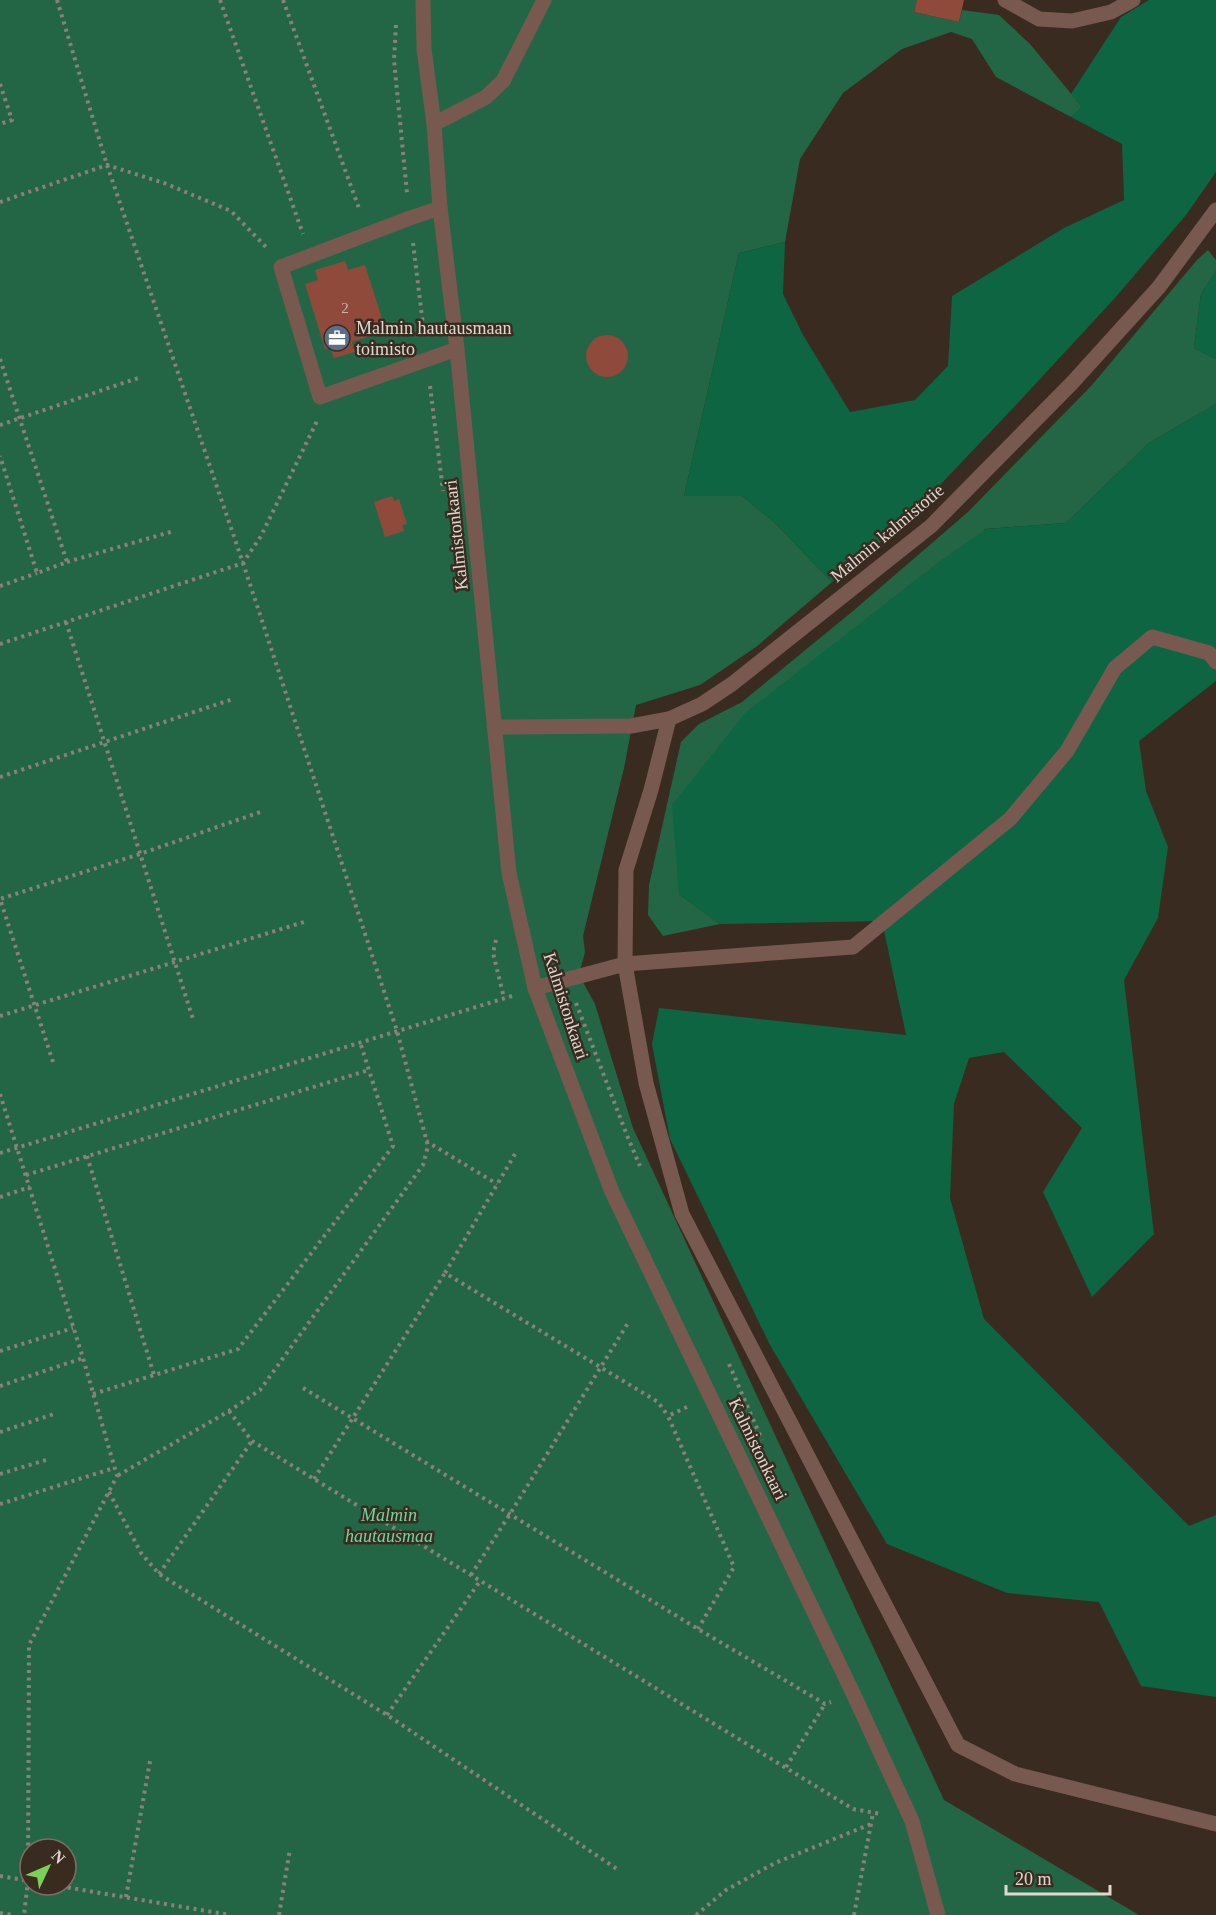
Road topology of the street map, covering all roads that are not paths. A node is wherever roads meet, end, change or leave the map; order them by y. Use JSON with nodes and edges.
{"nodes":[{"id":1,"x":423,"y":0,"type":"edge"},
{"id":2,"x":544,"y":0,"type":"edge"},
{"id":3,"x":1005,"y":0,"type":"edge"},
{"id":4,"x":1133,"y":0,"type":"edge"},
{"id":5,"x":434,"y":124,"type":"junction"},
{"id":6,"x":441,"y":208,"type":"junction"},
{"id":7,"x":1216,"y":210,"type":"edge"},
{"id":8,"x":457,"y":349,"type":"junction"},
{"id":9,"x":1216,"y":662,"type":"edge"},
{"id":10,"x":669,"y":719,"type":"junction"},
{"id":11,"x":494,"y":727,"type":"junction"},
{"id":12,"x":625,"y":964,"type":"junction"},
{"id":13,"x":535,"y":988,"type":"junction"},
{"id":14,"x":1216,"y":1824,"type":"edge"},
{"id":15,"x":938,"y":1915,"type":"edge"}],
"edges":[{"from":1,"to":5,"type":"street","name":"Kalmistonkaari"},
{"from":2,"to":5,"type":"street"},
{"from":3,"to":4,"type":"street"},
{"from":5,"to":6,"type":"street","name":"Kalmistonkaari"},
{"from":6,"to":8,"type":"street","name":"Kalmistonkaari"},
{"from":6,"to":8,"type":"street"},
{"from":7,"to":10,"type":"street","name":"Malmin kalmistotie"},
{"from":8,"to":11,"type":"street","name":"Kalmistonkaari"},
{"from":9,"to":12,"type":"street"},
{"from":10,"to":11,"type":"street","name":"Malmin kalmistotie"},
{"from":10,"to":12,"type":"street"},
{"from":11,"to":13,"type":"street","name":"Kalmistonkaari"},
{"from":12,"to":13,"type":"street"},
{"from":12,"to":14,"type":"street"},
{"from":13,"to":15,"type":"street","name":"Kalmistonkaari"}]}
